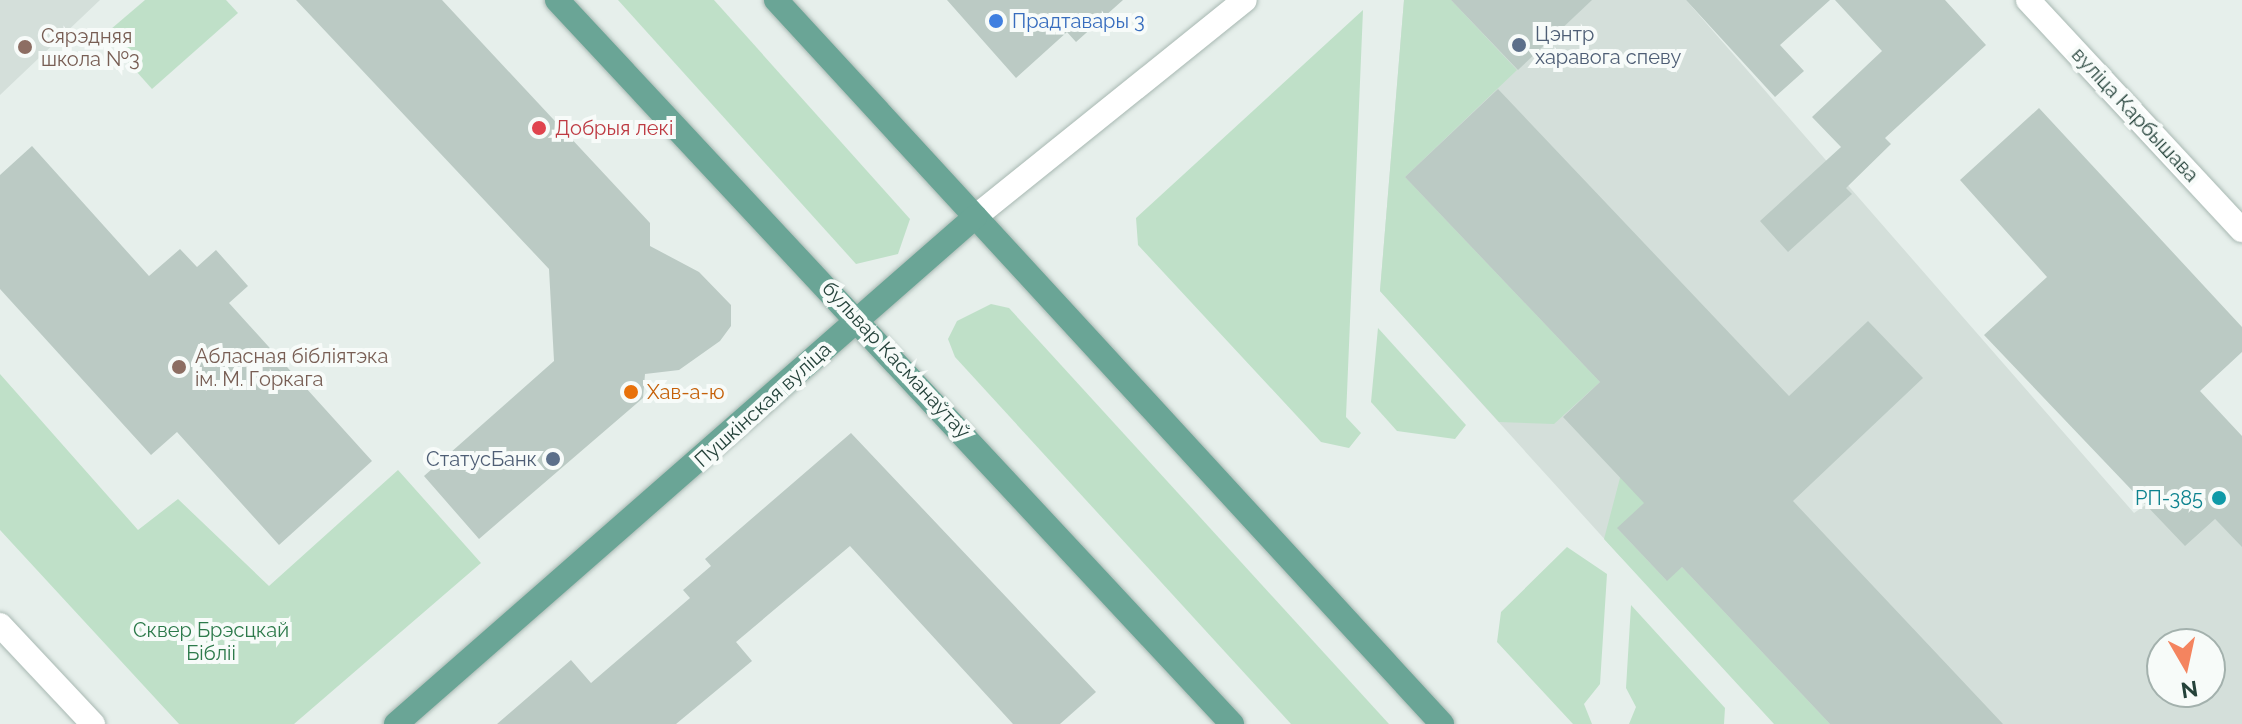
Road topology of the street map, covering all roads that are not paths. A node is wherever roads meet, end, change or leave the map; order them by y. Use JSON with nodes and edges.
{"nodes":[{"id":1,"x":557,"y":0,"type":"edge"},
{"id":2,"x":776,"y":0,"type":"edge"},
{"id":3,"x":1245,"y":0,"type":"edge"},
{"id":4,"x":2028,"y":0,"type":"edge"},
{"id":5,"x":975,"y":217,"type":"junction"},
{"id":6,"x":2242,"y":230,"type":"edge"},
{"id":7,"x":859,"y":319,"type":"junction"},
{"id":8,"x":0,"y":625,"type":"edge"},
{"id":9,"x":93,"y":724,"type":"edge"},
{"id":10,"x":396,"y":724,"type":"edge"},
{"id":11,"x":1232,"y":724,"type":"edge"},
{"id":12,"x":1442,"y":724,"type":"edge"}],
"edges":[{"from":1,"to":7,"type":"main road","name":"бульвар Касманаўтаў"},
{"from":2,"to":5,"type":"main road"},
{"from":3,"to":5,"type":"street","name":"Пушкінская вуліца"},
{"from":4,"to":6,"type":"street","name":"вуліца Карбышава"},
{"from":5,"to":7,"type":"main road","name":"Пушкінская вуліца"},
{"from":5,"to":12,"type":"main road"},
{"from":7,"to":10,"type":"main road","name":"Пушкінская вуліца"},
{"from":7,"to":11,"type":"main road","name":"бульвар Касманаўтаў"},
{"from":8,"to":9,"type":"street"}]}
